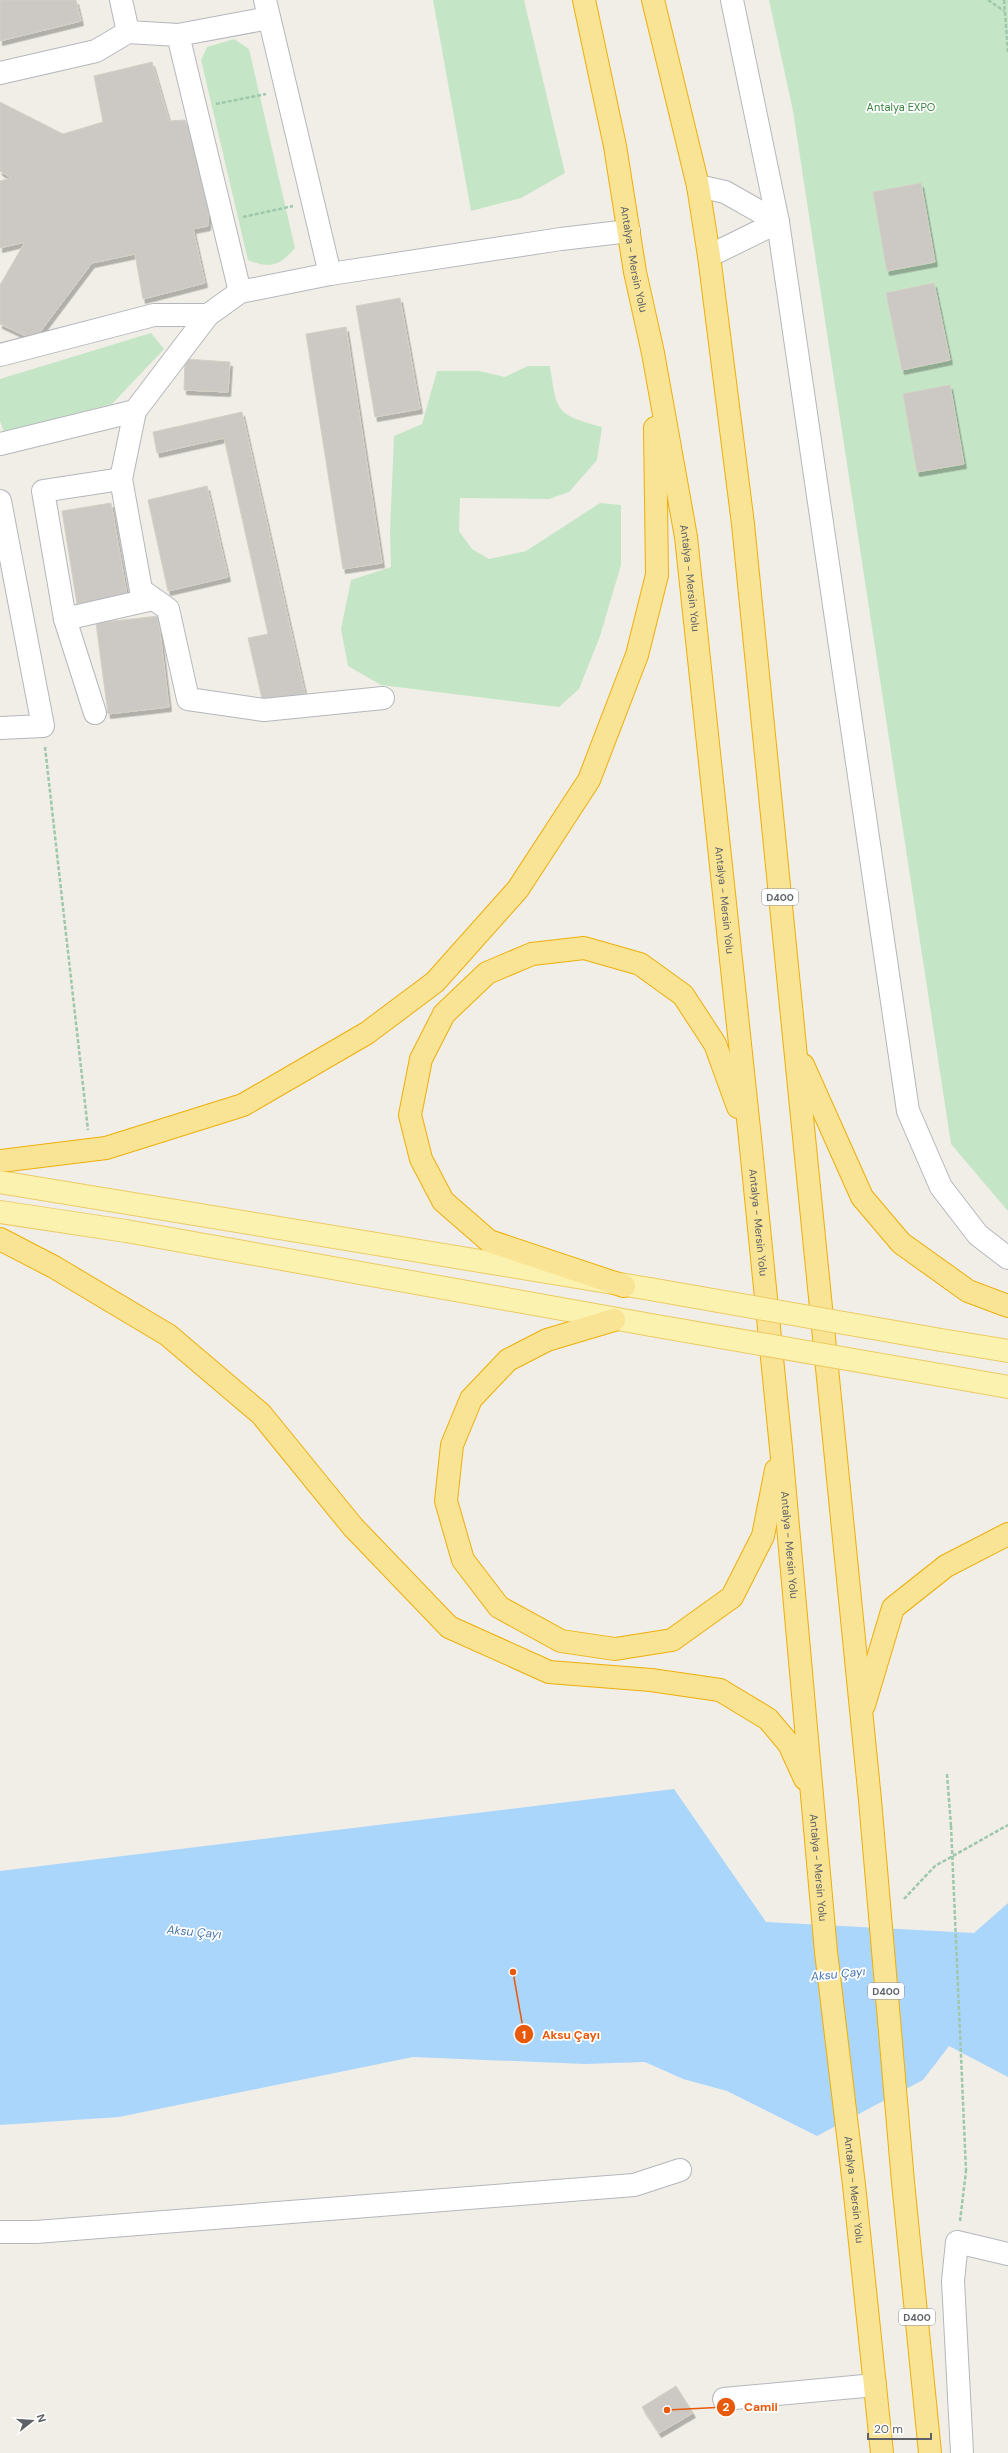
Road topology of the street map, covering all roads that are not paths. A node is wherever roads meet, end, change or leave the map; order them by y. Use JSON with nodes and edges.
{"nodes":[{"id":1,"x":121,"y":0,"type":"edge"},
{"id":2,"x":584,"y":0,"type":"edge"},
{"id":3,"x":653,"y":0,"type":"edge"},
{"id":4,"x":732,"y":0,"type":"edge"},
{"id":5,"x":267,"y":9,"type":"edge"},
{"id":6,"x":128,"y":32,"type":"junction"},
{"id":7,"x":178,"y":35,"type":"junction"},
{"id":8,"x":0,"y":73,"type":"edge"},
{"id":9,"x":698,"y":186,"type":"junction"},
{"id":10,"x":778,"y":222,"type":"junction"},
{"id":11,"x":629,"y":231,"type":"junction"},
{"id":12,"x":709,"y":256,"type":"junction"},
{"id":13,"x":330,"y":274,"type":"junction"},
{"id":14,"x":240,"y":292,"type":"junction"},
{"id":15,"x":208,"y":315,"type":"junction"},
{"id":16,"x":653,"y":353,"type":"junction"},
{"id":17,"x":0,"y":354,"type":"edge"},
{"id":18,"x":135,"y":411,"type":"junction"},
{"id":19,"x":0,"y":444,"type":"edge"},
{"id":20,"x":121,"y":479,"type":"junction"},
{"id":21,"x":0,"y":501,"type":"edge"},
{"id":22,"x":153,"y":599,"type":"junction"},
{"id":23,"x":65,"y":619,"type":"junction"},
{"id":24,"x":383,"y":698,"type":"dead end"},
{"id":25,"x":95,"y":713,"type":"dead end"},
{"id":26,"x":0,"y":728,"type":"edge"},
{"id":27,"x":794,"y":1046,"type":"junction"},
{"id":28,"x":750,"y":1138,"type":"junction"},
{"id":29,"x":0,"y":1161,"type":"edge"},
{"id":30,"x":0,"y":1182,"type":"edge"},
{"id":31,"x":0,"y":1212,"type":"edge"},
{"id":32,"x":0,"y":1239,"type":"edge"},
{"id":33,"x":1008,"y":1258,"type":"edge"},
{"id":34,"x":624,"y":1286,"type":"junction"},
{"id":35,"x":1008,"y":1306,"type":"edge"},
{"id":36,"x":614,"y":1320,"type":"junction"},
{"id":37,"x":1008,"y":1351,"type":"edge"},
{"id":38,"x":1008,"y":1387,"type":"edge"},
{"id":39,"x":781,"y":1448,"type":"junction"},
{"id":40,"x":1008,"y":1534,"type":"edge"},
{"id":41,"x":861,"y":1715,"type":"junction"},
{"id":42,"x":812,"y":1795,"type":"junction"},
{"id":43,"x":680,"y":2170,"type":"dead end"},
{"id":44,"x":0,"y":2232,"type":"edge"},
{"id":45,"x":1008,"y":2254,"type":"edge"},
{"id":46,"x":875,"y":2385,"type":"junction"},
{"id":47,"x":724,"y":2399,"type":"dead end"},
{"id":48,"x":882,"y":2453,"type":"edge"},
{"id":49,"x":930,"y":2453,"type":"edge"},
{"id":50,"x":962,"y":2453,"type":"edge"}],
"edges":[{"from":1,"to":6,"type":"street"},
{"from":2,"to":11,"type":"highway","name":"Antalya - Mersin Yolu"},
{"from":3,"to":9,"type":"highway","number":"D400"},
{"from":4,"to":10,"type":"street"},
{"from":5,"to":7,"type":"street"},
{"from":5,"to":13,"type":"street"},
{"from":6,"to":7,"type":"street"},
{"from":6,"to":8,"type":"street"},
{"from":7,"to":14,"type":"street"},
{"from":9,"to":10,"type":"street"},
{"from":9,"to":12,"type":"highway","number":"D400"},
{"from":10,"to":12,"type":"street"},
{"from":10,"to":33,"type":"street"},
{"from":11,"to":13,"type":"street"},
{"from":11,"to":16,"type":"highway","name":"Antalya - Mersin Yolu"},
{"from":12,"to":27,"type":"highway","number":"D400"},
{"from":13,"to":14,"type":"street"},
{"from":14,"to":15,"type":"street"},
{"from":15,"to":17,"type":"street"},
{"from":15,"to":18,"type":"street"},
{"from":16,"to":28,"type":"highway","name":"Antalya - Mersin Yolu"},
{"from":16,"to":29,"type":"highway"},
{"from":18,"to":19,"type":"street"},
{"from":18,"to":20,"type":"street"},
{"from":20,"to":22,"type":"street"},
{"from":20,"to":23,"type":"street"},
{"from":21,"to":26,"type":"street"},
{"from":22,"to":23,"type":"street"},
{"from":22,"to":24,"type":"street"},
{"from":23,"to":25,"type":"street"},
{"from":27,"to":35,"type":"highway"},
{"from":27,"to":41,"type":"highway","number":"D400"},
{"from":28,"to":34,"type":"highway"},
{"from":28,"to":39,"type":"highway","name":"Antalya - Mersin Yolu"},
{"from":30,"to":34,"type":"main road"},
{"from":31,"to":36,"type":"main road"},
{"from":32,"to":42,"type":"highway"},
{"from":34,"to":37,"type":"main road","bridge":true},
{"from":36,"to":38,"type":"main road","bridge":true},
{"from":36,"to":39,"type":"highway"},
{"from":39,"to":42,"type":"highway","name":"Antalya - Mersin Yolu"},
{"from":40,"to":41,"type":"highway"},
{"from":41,"to":49,"type":"highway","number":"D400"},
{"from":42,"to":46,"type":"highway","name":"Antalya - Mersin Yolu"},
{"from":43,"to":44,"type":"street"},
{"from":45,"to":50,"type":"street"},
{"from":46,"to":47,"type":"street"},
{"from":46,"to":48,"type":"highway","name":"Antalya - Mersin Yolu"}]}
